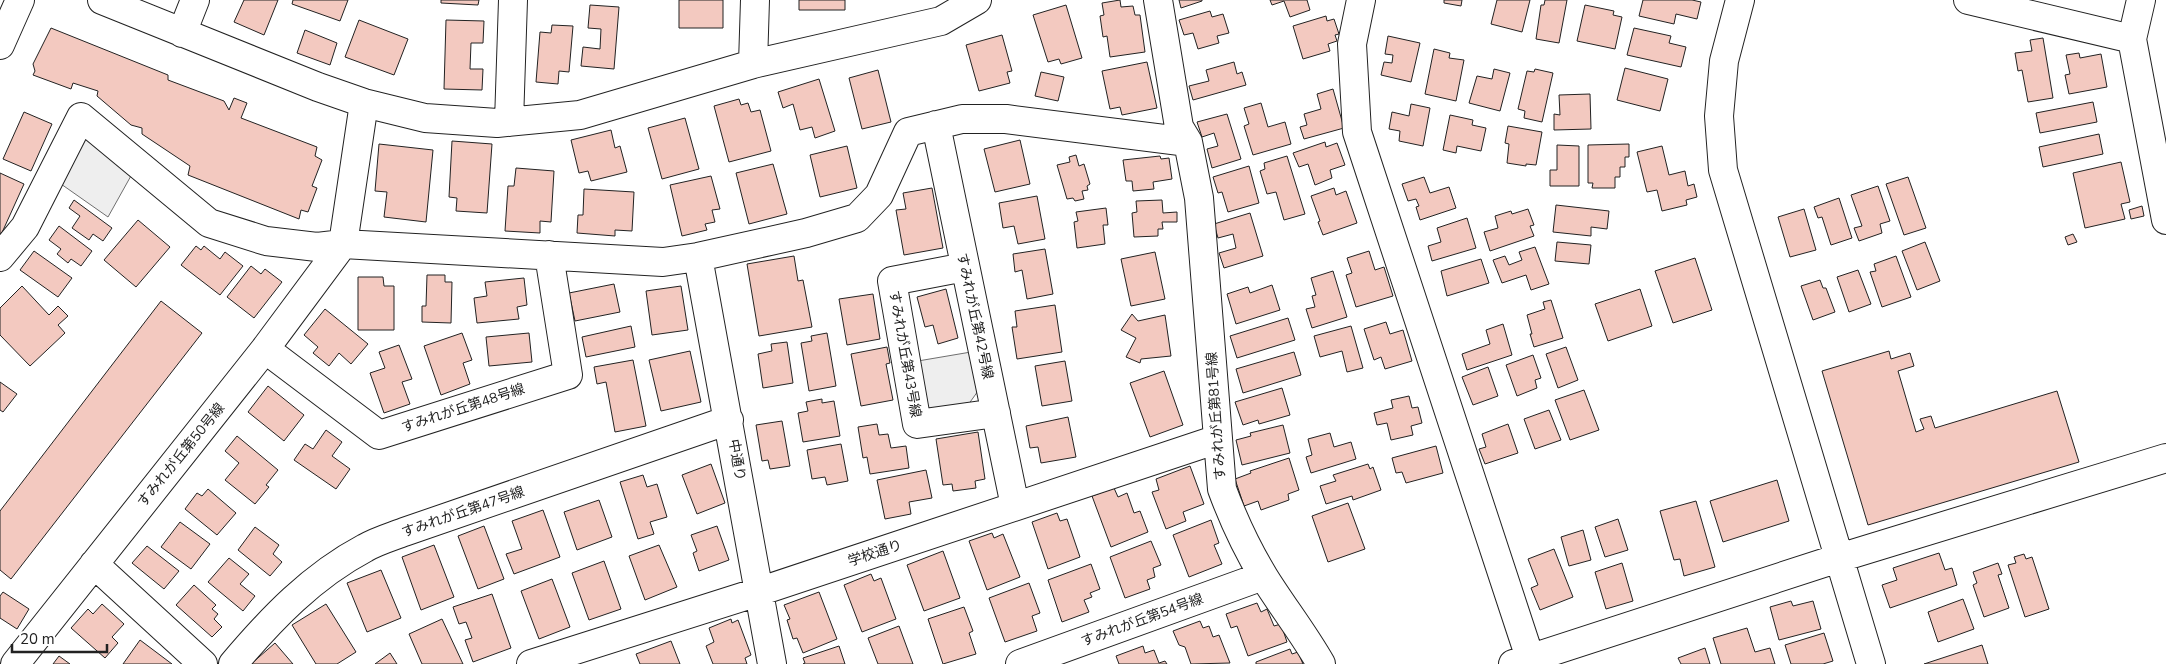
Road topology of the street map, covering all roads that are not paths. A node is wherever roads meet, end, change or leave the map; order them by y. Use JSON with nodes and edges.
{"nodes":[{"id":1,"x":20,"y":0,"type":"edge"},
{"id":2,"x":102,"y":0,"type":"edge"},
{"id":3,"x":196,"y":0,"type":"edge"},
{"id":4,"x":512,"y":0,"type":"edge"},
{"id":5,"x":755,"y":0,"type":"edge"},
{"id":6,"x":977,"y":0,"type":"edge"},
{"id":7,"x":1158,"y":0,"type":"edge"},
{"id":8,"x":1361,"y":0,"type":"edge"},
{"id":9,"x":1740,"y":0,"type":"edge"},
{"id":10,"x":1968,"y":0,"type":"edge"},
{"id":11,"x":2140,"y":0,"type":"edge"},
{"id":12,"x":182,"y":33,"type":"junction"},
{"id":13,"x":2132,"y":39,"type":"junction"},
{"id":14,"x":0,"y":45,"type":"edge"},
{"id":15,"x":753,"y":64,"type":"junction"},
{"id":16,"x":364,"y":103,"type":"junction"},
{"id":17,"x":509,"y":122,"type":"junction"},
{"id":18,"x":936,"y":125,"type":"junction"},
{"id":19,"x":1188,"y":142,"type":"junction"},
{"id":20,"x":2166,"y":220,"type":"edge"},
{"id":21,"x":343,"y":244,"type":"junction"},
{"id":22,"x":549,"y":254,"type":"junction"},
{"id":23,"x":0,"y":257,"type":"edge"},
{"id":24,"x":698,"y":257,"type":"junction"},
{"id":25,"x":966,"y":268,"type":"junction"},
{"id":26,"x":265,"y":349,"type":"junction"},
{"id":27,"x":996,"y":413,"type":"junction"},
{"id":28,"x":729,"y":420,"type":"junction"},
{"id":29,"x":1218,"y":439,"type":"junction"},
{"id":30,"x":2166,"y":458,"type":"edge"},
{"id":31,"x":1014,"y":506,"type":"junction"},
{"id":32,"x":1839,"y":558,"type":"junction"},
{"id":33,"x":94,"y":564,"type":"junction"},
{"id":34,"x":1264,"y":576,"type":"junction"},
{"id":35,"x":761,"y":591,"type":"junction"},
{"id":36,"x":1522,"y":661,"type":"edge"},
{"id":37,"x":15,"y":664,"type":"edge"},
{"id":38,"x":203,"y":664,"type":"edge"},
{"id":39,"x":233,"y":664,"type":"edge"},
{"id":40,"x":531,"y":664,"type":"edge"},
{"id":41,"x":772,"y":664,"type":"edge"},
{"id":42,"x":1020,"y":664,"type":"edge"},
{"id":43,"x":1321,"y":664,"type":"edge"},
{"id":44,"x":1871,"y":664,"type":"edge"}],
"edges":[{"from":1,"to":14,"type":"street"},
{"from":2,"to":12,"type":"street"},
{"from":3,"to":12,"type":"street"},
{"from":4,"to":17,"type":"street"},
{"from":5,"to":15,"type":"street"},
{"from":6,"to":15,"type":"street"},
{"from":7,"to":19,"type":"street","name":"すみれが丘第81号線"},
{"from":8,"to":36,"type":"street"},
{"from":9,"to":32,"type":"street"},
{"from":10,"to":13,"type":"street"},
{"from":11,"to":13,"type":"street"},
{"from":12,"to":16,"type":"street"},
{"from":13,"to":20,"type":"street"},
{"from":15,"to":17,"type":"street"},
{"from":16,"to":17,"type":"street"},
{"from":16,"to":21,"type":"street"},
{"from":18,"to":19,"type":"street"},
{"from":18,"to":24,"type":"street"},
{"from":18,"to":25,"type":"street","name":"すみれが丘第42号線"},
{"from":19,"to":29,"type":"street","name":"すみれが丘第81号線"},
{"from":21,"to":22,"type":"street"},
{"from":21,"to":23,"type":"street"},
{"from":21,"to":26,"type":"street","name":"すみれが丘第50号線"},
{"from":22,"to":24,"type":"street"},
{"from":22,"to":26,"type":"street","name":"すみれが丘第48号線"},
{"from":24,"to":28,"type":"street","name":"中通り"},
{"from":25,"to":27,"type":"street","name":"すみれが丘第42号線"},
{"from":25,"to":27,"type":"street","name":"すみれが丘第43号線"},
{"from":26,"to":33,"type":"street","name":"すみれが丘第50号線"},
{"from":27,"to":31,"type":"street","name":"すみれが丘第42号線"},
{"from":28,"to":35,"type":"street","name":"中通り"},
{"from":28,"to":39,"type":"street","name":"すみれが丘第47号線"},
{"from":29,"to":31,"type":"street","name":"学校通り"},
{"from":29,"to":34,"type":"street","name":"すみれが丘第81号線"},
{"from":30,"to":32,"type":"street"},
{"from":31,"to":35,"type":"street","name":"学校通り"},
{"from":32,"to":36,"type":"street"},
{"from":32,"to":44,"type":"street"},
{"from":33,"to":37,"type":"street","name":"すみれが丘第50号線"},
{"from":33,"to":38,"type":"street"},
{"from":34,"to":42,"type":"street","name":"すみれが丘第54号線"},
{"from":34,"to":43,"type":"street","name":"すみれが丘第81号線"},
{"from":35,"to":40,"type":"street","name":"学校通り"},
{"from":35,"to":41,"type":"street","name":"中通り"}]}
